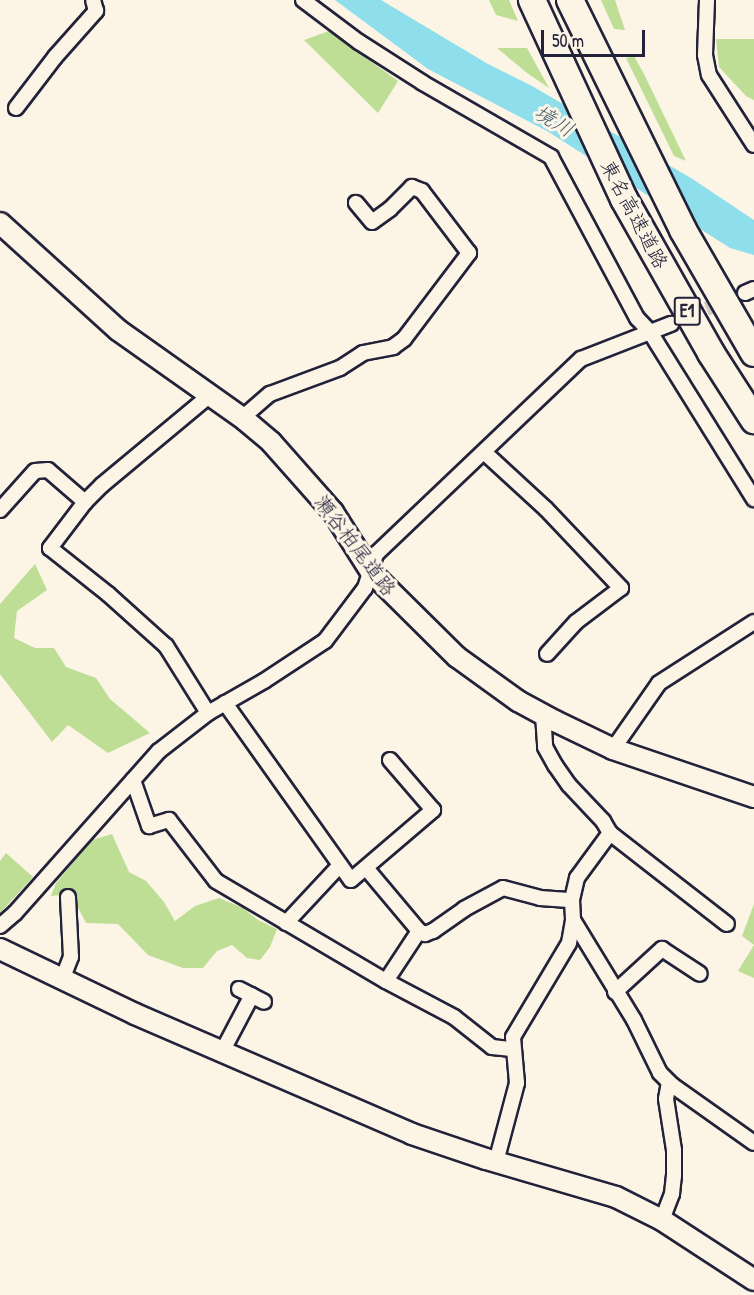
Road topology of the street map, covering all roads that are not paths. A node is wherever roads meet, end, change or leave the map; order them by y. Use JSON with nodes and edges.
{"nodes":[{"id":1,"x":93,"y":0,"type":"edge"},
{"id":2,"x":303,"y":0,"type":"edge"},
{"id":3,"x":532,"y":0,"type":"edge"},
{"id":4,"x":570,"y":0,"type":"edge"},
{"id":5,"x":707,"y":0,"type":"edge"},
{"id":6,"x":16,"y":108,"type":"dead end"},
{"id":7,"x":740,"y":120,"type":"junction"},
{"id":8,"x":754,"y":124,"type":"edge"},
{"id":9,"x":754,"y":145,"type":"edge"},
{"id":10,"x":356,"y":203,"type":"dead end"},
{"id":11,"x":0,"y":223,"type":"edge"},
{"id":12,"x":671,"y":324,"type":"tunnel mouth"},
{"id":13,"x":650,"y":332,"type":"junction"},
{"id":14,"x":754,"y":353,"type":"edge"},
{"id":15,"x":209,"y":396,"type":"junction"},
{"id":16,"x":242,"y":418,"type":"junction"},
{"id":17,"x":754,"y":420,"type":"edge"},
{"id":18,"x":484,"y":452,"type":"junction"},
{"id":19,"x":754,"y":499,"type":"edge"},
{"id":20,"x":85,"y":502,"type":"junction"},
{"id":21,"x":0,"y":510,"type":"edge"},
{"id":22,"x":583,"y":548,"type":"junction"},
{"id":23,"x":572,"y":558,"type":"dead end"},
{"id":24,"x":371,"y":572,"type":"junction"},
{"id":25,"x":754,"y":622,"type":"edge"},
{"id":26,"x":547,"y":654,"type":"dead end"},
{"id":27,"x":225,"y":703,"type":"junction"},
{"id":28,"x":208,"y":712,"type":"junction"},
{"id":29,"x":543,"y":715,"type":"junction"},
{"id":30,"x":613,"y":749,"type":"junction"},
{"id":31,"x":390,"y":760,"type":"dead end"},
{"id":32,"x":133,"y":780,"type":"junction"},
{"id":33,"x":754,"y":797,"type":"edge"},
{"id":34,"x":610,"y":833,"type":"junction"},
{"id":35,"x":340,"y":865,"type":"junction"},
{"id":36,"x":367,"y":869,"type":"junction"},
{"id":37,"x":68,"y":897,"type":"dead end"},
{"id":38,"x":572,"y":900,"type":"junction"},
{"id":39,"x":573,"y":920,"type":"junction"},
{"id":40,"x":286,"y":923,"type":"junction"},
{"id":41,"x":727,"y":924,"type":"dead end"},
{"id":42,"x":0,"y":926,"type":"edge"},
{"id":43,"x":419,"y":931,"type":"junction"},
{"id":44,"x":0,"y":949,"type":"edge"},
{"id":45,"x":700,"y":974,"type":"dead end"},
{"id":46,"x":62,"y":980,"type":"junction"},
{"id":47,"x":386,"y":981,"type":"junction"},
{"id":48,"x":615,"y":992,"type":"junction"},
{"id":49,"x":252,"y":995,"type":"dead end"},
{"id":50,"x":512,"y":1049,"type":"junction"},
{"id":51,"x":222,"y":1052,"type":"junction"},
{"id":52,"x":669,"y":1082,"type":"junction"},
{"id":53,"x":754,"y":1143,"type":"edge"},
{"id":54,"x":496,"y":1162,"type":"junction"},
{"id":55,"x":662,"y":1220,"type":"junction"},
{"id":56,"x":754,"y":1280,"type":"edge"}],
"edges":[{"from":1,"to":6,"type":"street"},
{"from":2,"to":13,"type":"street"},
{"from":3,"to":17,"type":"highway","name":"東名高速道路","number":"E1"},
{"from":4,"to":14,"type":"highway","name":"東名高速道路","number":"E1"},
{"from":5,"to":7,"type":"street"},
{"from":7,"to":8,"type":"street"},
{"from":7,"to":9,"type":"street"},
{"from":10,"to":16,"type":"street"},
{"from":11,"to":15,"type":"main road","name":"瀬谷柏尾道路"},
{"from":12,"to":13,"type":"street"},
{"from":13,"to":18,"type":"street"},
{"from":13,"to":19,"type":"street"},
{"from":15,"to":16,"type":"main road","name":"瀬谷柏尾道路"},
{"from":15,"to":20,"type":"street"},
{"from":16,"to":24,"type":"main road","name":"瀬谷柏尾道路"},
{"from":18,"to":22,"type":"street"},
{"from":18,"to":24,"type":"street"},
{"from":20,"to":21,"type":"street"},
{"from":20,"to":28,"type":"street"},
{"from":22,"to":23,"type":"street"},
{"from":22,"to":26,"type":"street"},
{"from":24,"to":27,"type":"street"},
{"from":24,"to":29,"type":"main road","name":"瀬谷柏尾道路"},
{"from":25,"to":30,"type":"street"},
{"from":27,"to":28,"type":"street"},
{"from":27,"to":35,"type":"street"},
{"from":28,"to":32,"type":"street"},
{"from":29,"to":30,"type":"main road","name":"瀬谷柏尾道路"},
{"from":29,"to":34,"type":"street"},
{"from":30,"to":33,"type":"main road","name":"瀬谷柏尾道路"},
{"from":31,"to":36,"type":"street"},
{"from":32,"to":40,"type":"street"},
{"from":32,"to":42,"type":"street"},
{"from":34,"to":38,"type":"street"},
{"from":34,"to":41,"type":"street"},
{"from":35,"to":36,"type":"street"},
{"from":35,"to":40,"type":"street"},
{"from":36,"to":43,"type":"street"},
{"from":37,"to":46,"type":"street"},
{"from":38,"to":39,"type":"street"},
{"from":38,"to":43,"type":"street"},
{"from":39,"to":48,"type":"street"},
{"from":39,"to":50,"type":"street"},
{"from":40,"to":47,"type":"street"},
{"from":43,"to":47,"type":"street"},
{"from":44,"to":46,"type":"main road"},
{"from":45,"to":48,"type":"street"},
{"from":46,"to":51,"type":"main road"},
{"from":47,"to":50,"type":"street"},
{"from":48,"to":52,"type":"street"},
{"from":49,"to":51,"type":"street"},
{"from":50,"to":54,"type":"street"},
{"from":51,"to":54,"type":"main road"},
{"from":52,"to":53,"type":"street"},
{"from":52,"to":55,"type":"street"},
{"from":54,"to":55,"type":"main road"},
{"from":55,"to":56,"type":"main road"}]}
